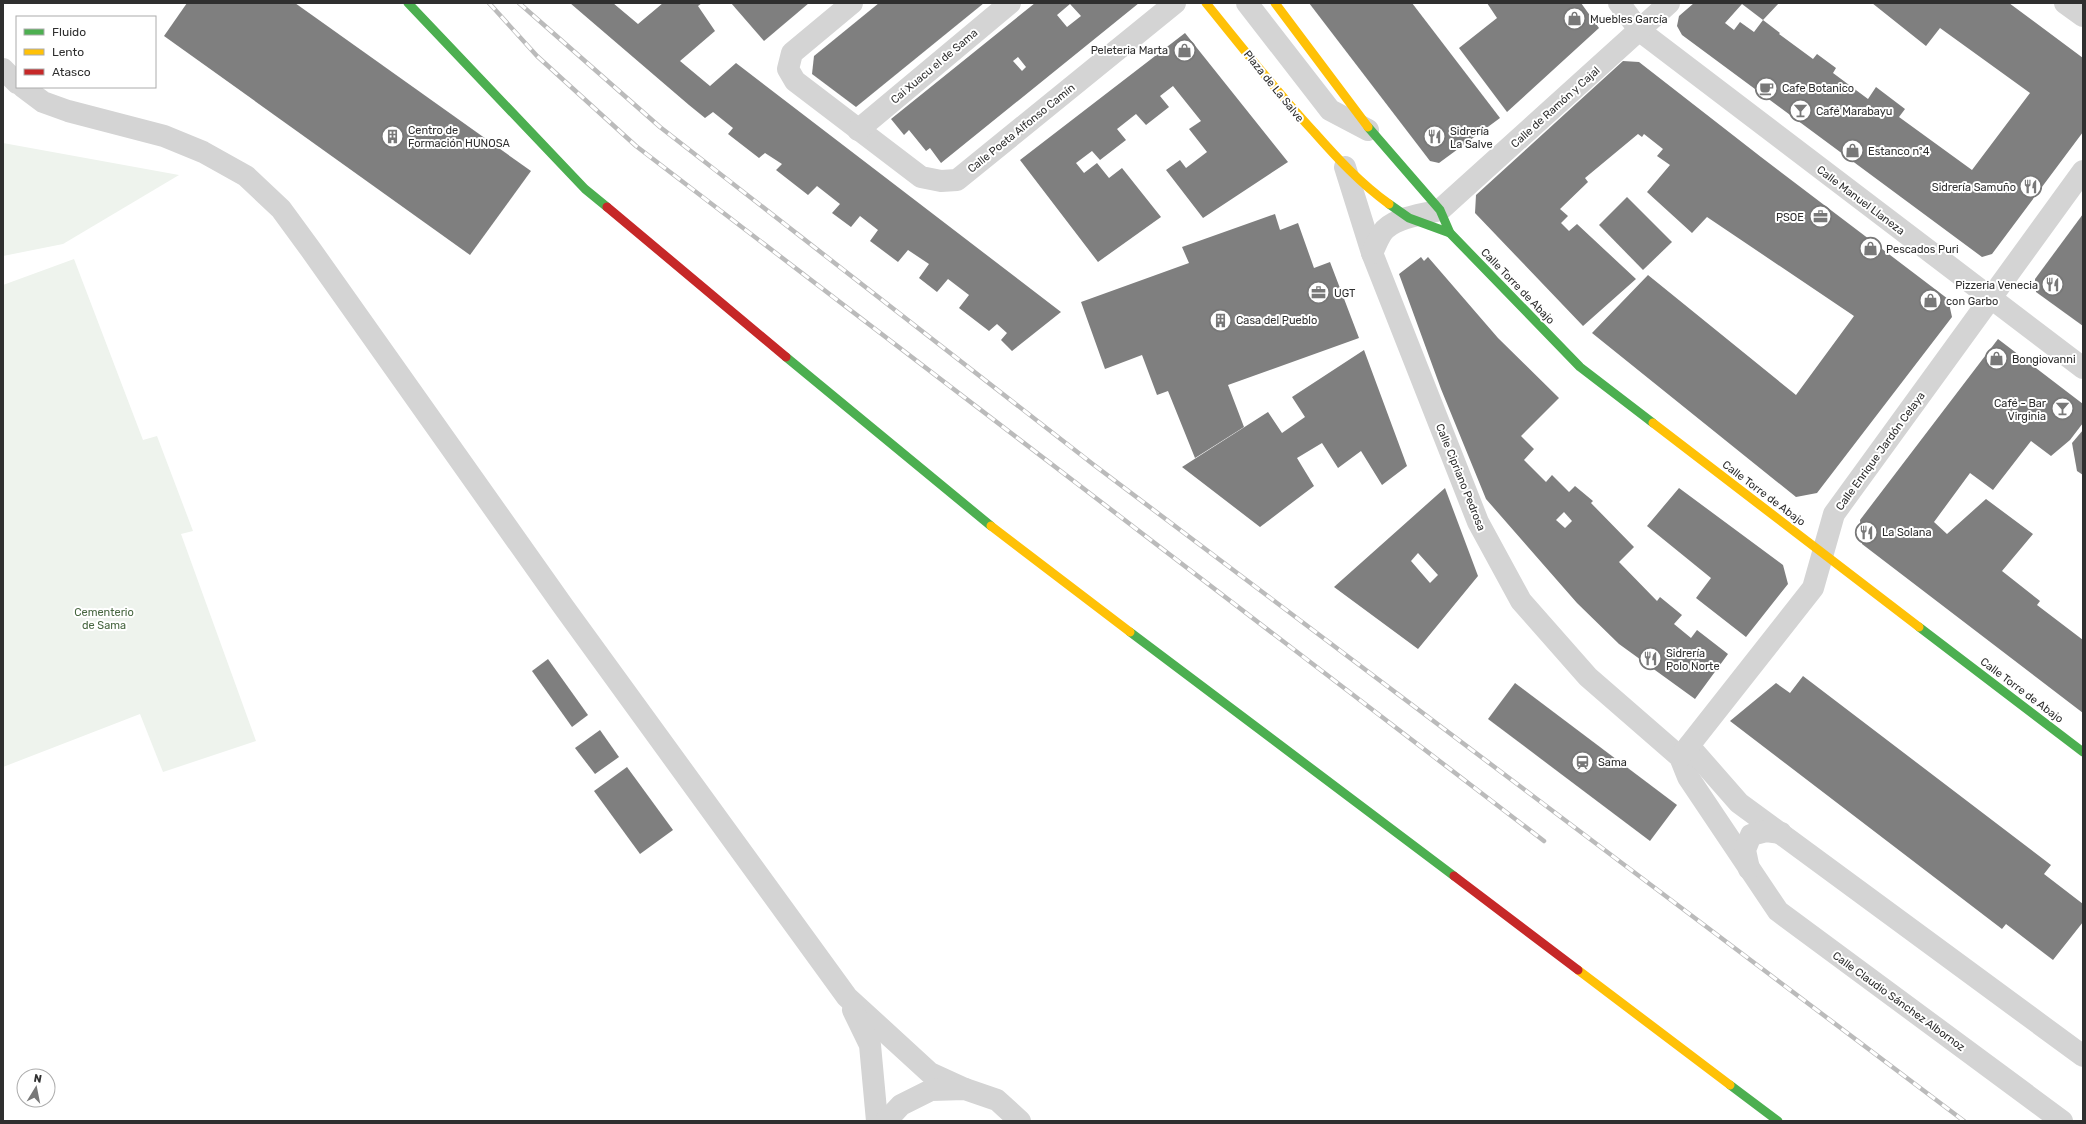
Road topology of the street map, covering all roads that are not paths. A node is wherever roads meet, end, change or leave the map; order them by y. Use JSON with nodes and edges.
{"nodes":[{"id":1,"x":408,"y":3,"type":"edge"},
{"id":2,"x":852,"y":3,"type":"edge"},
{"id":3,"x":1010,"y":3,"type":"edge"},
{"id":4,"x":1175,"y":3,"type":"edge"},
{"id":5,"x":1206,"y":3,"type":"edge"},
{"id":6,"x":1247,"y":3,"type":"edge"},
{"id":7,"x":1275,"y":3,"type":"edge"},
{"id":8,"x":1619,"y":3,"type":"edge"},
{"id":9,"x":1669,"y":3,"type":"edge"},
{"id":10,"x":2065,"y":3,"type":"edge"},
{"id":11,"x":2083,"y":16,"type":"edge"},
{"id":12,"x":1640,"y":32,"type":"junction"},
{"id":13,"x":3,"y":69,"type":"edge"},
{"id":14,"x":16,"y":81,"type":"edge"},
{"id":15,"x":24,"y":88,"type":"edge"},
{"id":16,"x":858,"y":130,"type":"junction"},
{"id":17,"x":1368,"y":130,"type":"junction"},
{"id":18,"x":1345,"y":167,"type":"junction"},
{"id":19,"x":2083,"y":171,"type":"edge"},
{"id":20,"x":1440,"y":210,"type":"junction"},
{"id":21,"x":1409,"y":218,"type":"junction"},
{"id":22,"x":1450,"y":233,"type":"junction"},
{"id":23,"x":1372,"y":253,"type":"junction"},
{"id":24,"x":1990,"y":298,"type":"junction"},
{"id":25,"x":2083,"y":368,"type":"edge"},
{"id":26,"x":1822,"y":552,"type":"junction"},
{"id":27,"x":1685,"y":751,"type":"junction"},
{"id":28,"x":2083,"y":752,"type":"edge"},
{"id":29,"x":1781,"y":833,"type":"junction"},
{"id":30,"x":1749,"y":869,"type":"junction"},
{"id":31,"x":847,"y":997,"type":"junction"},
{"id":32,"x":2083,"y":1056,"type":"edge"},
{"id":33,"x":965,"y":1089,"type":"junction"},
{"id":34,"x":877,"y":1121,"type":"edge"},
{"id":35,"x":886,"y":1121,"type":"edge"},
{"id":36,"x":1020,"y":1121,"type":"edge"},
{"id":37,"x":1778,"y":1121,"type":"edge"},
{"id":38,"x":2062,"y":1121,"type":"edge"}],
"edges":[{"from":1,"to":37,"type":"street"},
{"from":2,"to":16,"type":"street","name":"Calle Poeta Alfonso Camín"},
{"from":3,"to":16,"type":"street","name":"Cai Xuacu el de Sama"},
{"from":4,"to":16,"type":"street","name":"Calle Poeta Alfonso Camín"},
{"from":5,"to":18,"type":"street","name":"Plaza de La Salve"},
{"from":6,"to":17,"type":"street"},
{"from":7,"to":17,"type":"street"},
{"from":8,"to":12,"type":"street","name":"Calle Manuel Llaneza"},
{"from":9,"to":12,"type":"street","name":"Calle de Ramón y Cajal"},
{"from":10,"to":11,"type":"street"},
{"from":12,"to":20,"type":"street","name":"Calle de Ramón y Cajal"},
{"from":12,"to":24,"type":"street","name":"Calle Manuel Llaneza"},
{"from":13,"to":14,"type":"street"},
{"from":15,"to":31,"type":"street"},
{"from":17,"to":20,"type":"street"},
{"from":18,"to":21,"type":"street","name":"Plaza de La Salve"},
{"from":18,"to":23,"type":"street","name":"Plaza de La Salve"},
{"from":19,"to":24,"type":"street","name":"Calle Enrique Jardón Celaya"},
{"from":20,"to":21,"type":"street"},
{"from":20,"to":22,"type":"street"},
{"from":21,"to":22,"type":"street","name":"Plaza de La Salve"},
{"from":21,"to":23,"type":"street"},
{"from":22,"to":26,"type":"street","name":"Calle Torre de Abajo"},
{"from":23,"to":27,"type":"street","name":"Calle Cipriano Pedrosa"},
{"from":24,"to":25,"type":"street","name":"Calle Manuel Llaneza"},
{"from":24,"to":26,"type":"street","name":"Calle Enrique Jardón Celaya"},
{"from":26,"to":27,"type":"street","name":"Calle Enrique Jardón Celaya"},
{"from":26,"to":28,"type":"street","name":"Calle Torre de Abajo"},
{"from":27,"to":29,"type":"street"},
{"from":27,"to":30,"type":"street","name":"Calle Claudio Sánchez Albornoz"},
{"from":29,"to":30,"type":"street","name":"Calle Claudio Sánchez Albornoz"},
{"from":29,"to":32,"type":"street"},
{"from":30,"to":38,"type":"street","name":"Calle Claudio Sánchez Albornoz"},
{"from":31,"to":33,"type":"street"},
{"from":31,"to":34,"type":"street"},
{"from":33,"to":35,"type":"street"},
{"from":33,"to":36,"type":"street"}]}
